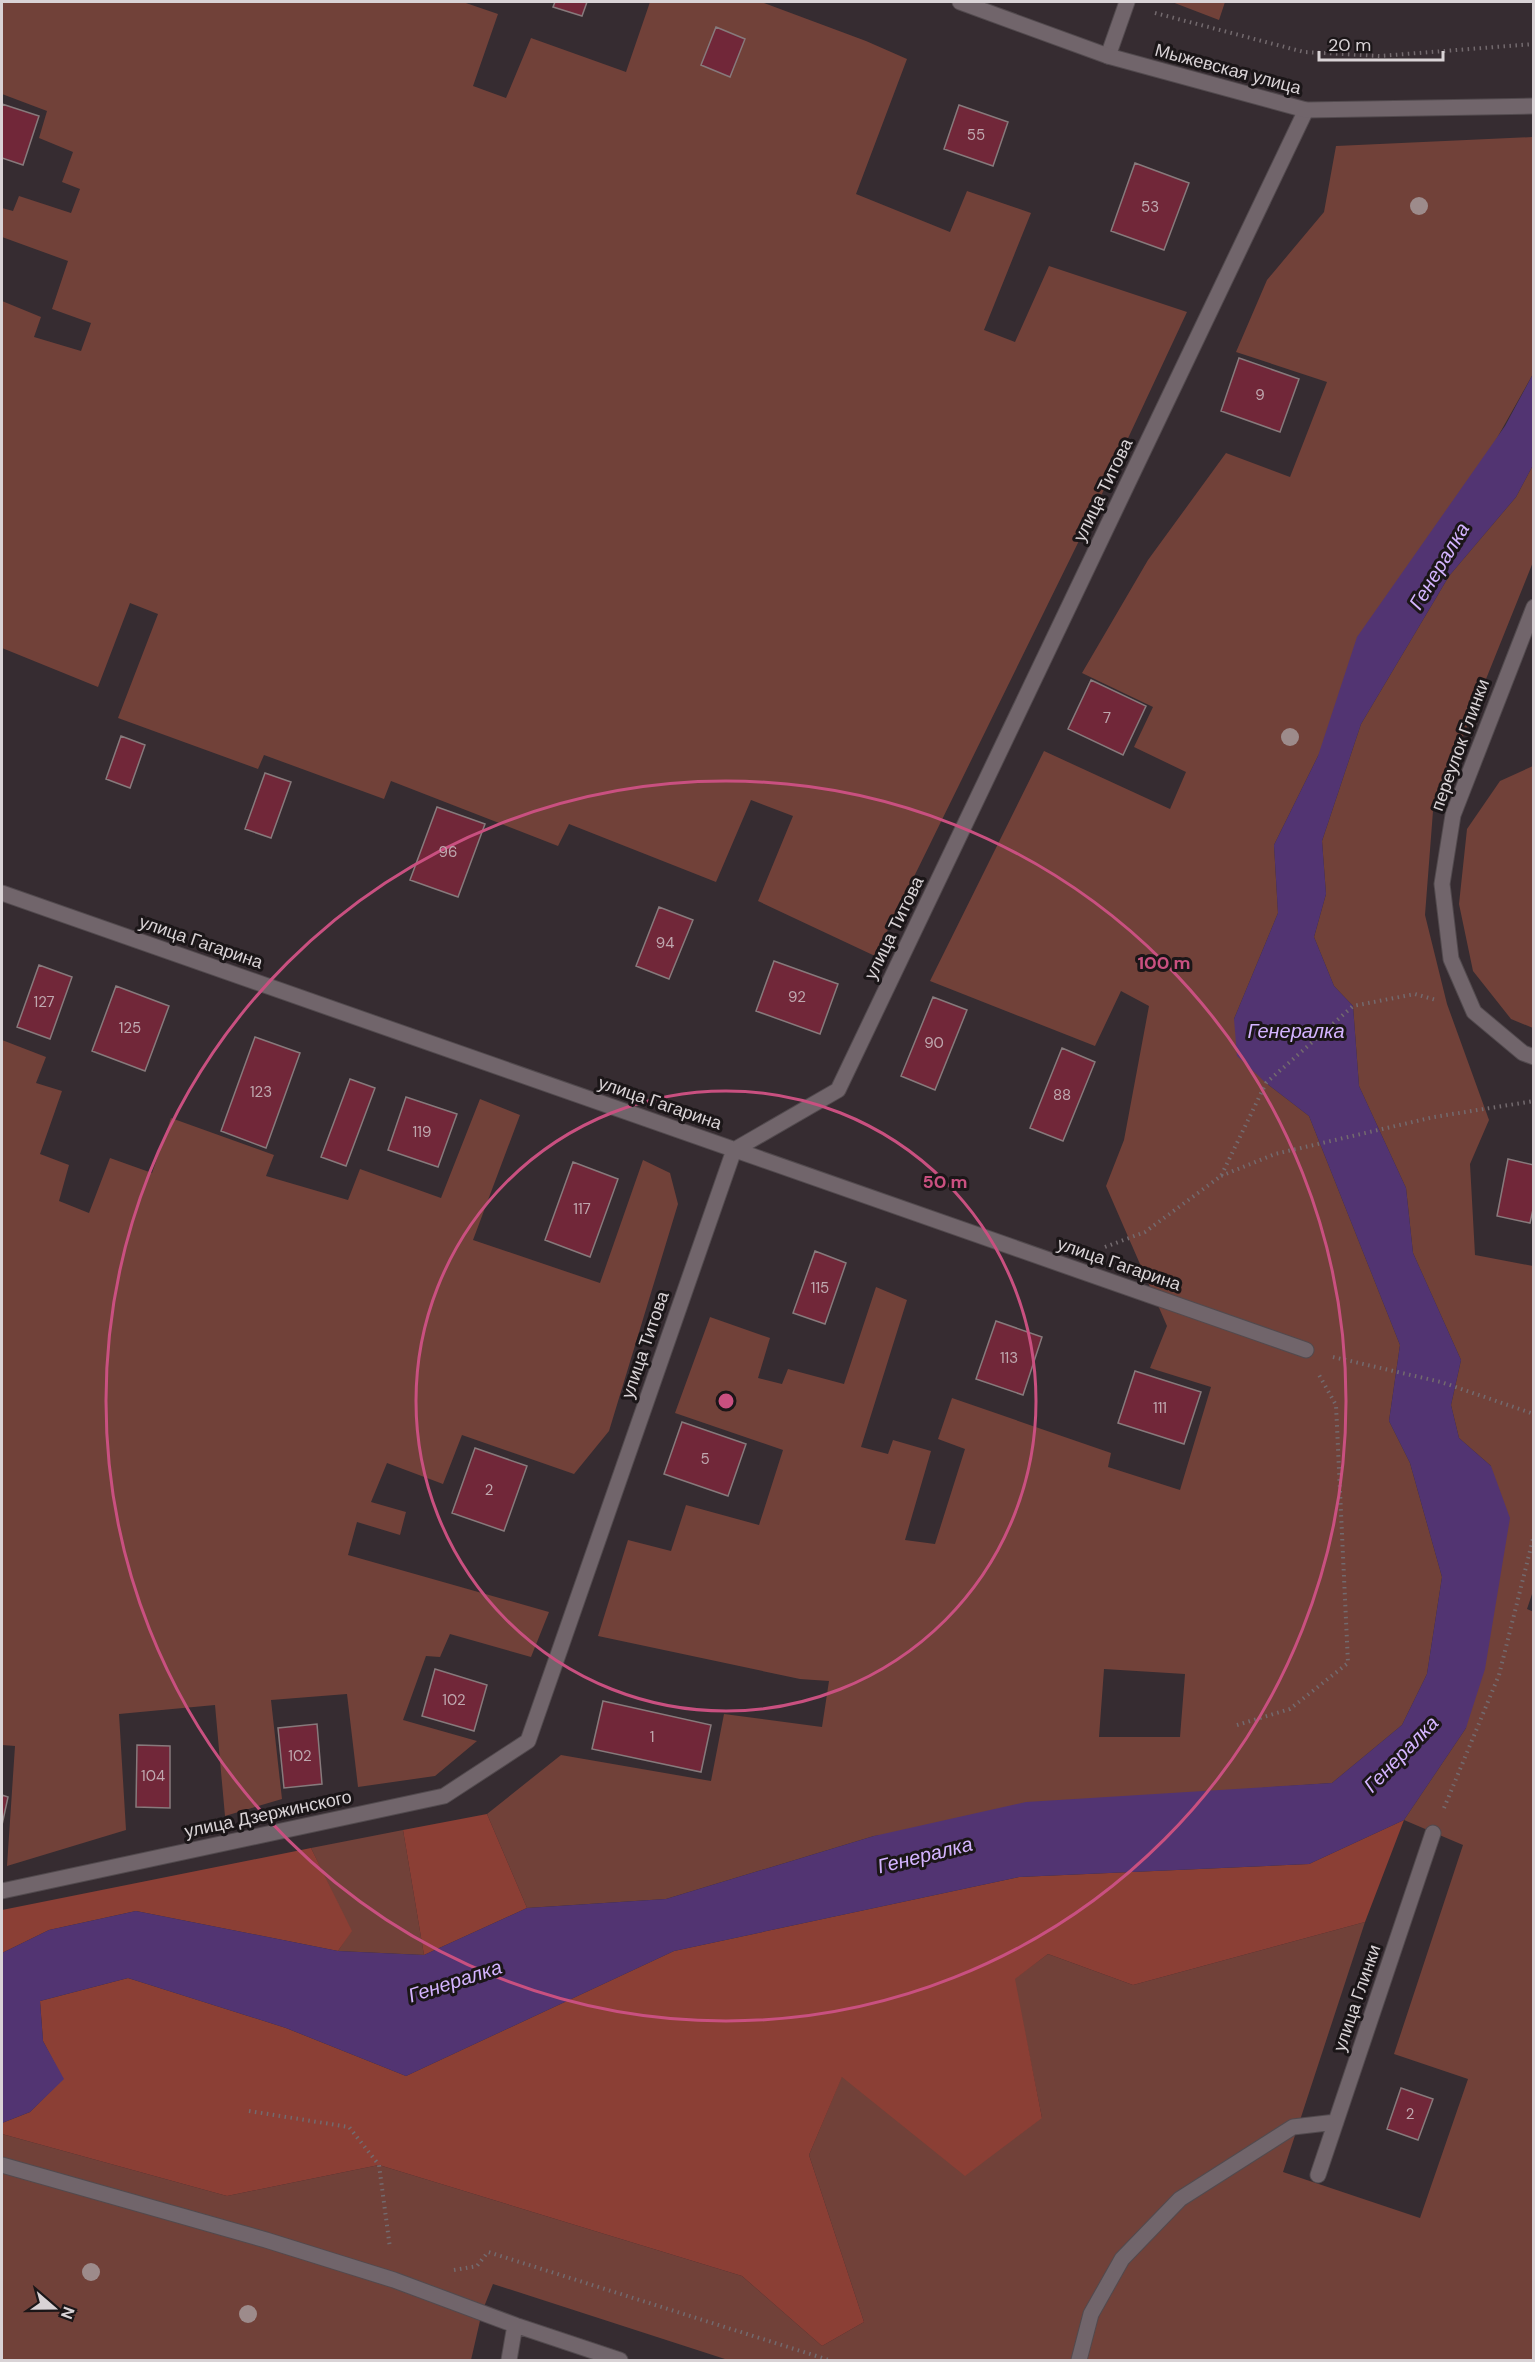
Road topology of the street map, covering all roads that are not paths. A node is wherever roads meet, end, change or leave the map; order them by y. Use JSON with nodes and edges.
{"nodes":[{"id":1,"x":960,"y":2,"type":"edge"},
{"id":2,"x":1126,"y":3,"type":"edge"},
{"id":3,"x":1108,"y":56,"type":"junction"},
{"id":4,"x":1533,"y":106,"type":"edge"},
{"id":5,"x":1306,"y":110,"type":"junction"},
{"id":6,"x":1533,"y":607,"type":"edge"},
{"id":7,"x":2,"y":893,"type":"edge"},
{"id":8,"x":1528,"y":1055,"type":"edge"},
{"id":9,"x":734,"y":1149,"type":"junction"},
{"id":10,"x":1306,"y":1350,"type":"road end"},
{"id":11,"x":528,"y":1740,"type":"joint"},
{"id":12,"x":1433,"y":1833,"type":"road end"},
{"id":13,"x":2,"y":1891,"type":"edge"},
{"id":14,"x":1336,"y":2122,"type":"junction"},
{"id":15,"x":2,"y":2165,"type":"edge"},
{"id":16,"x":1318,"y":2175,"type":"dead end"},
{"id":17,"x":515,"y":2325,"type":"junction"},
{"id":18,"x":510,"y":2361,"type":"edge"},
{"id":19,"x":620,"y":2361,"type":"edge"},
{"id":20,"x":1079,"y":2361,"type":"edge"}],
"edges":[{"from":1,"to":3,"type":"street","name":"Мыжевская улица"},
{"from":2,"to":3,"type":"street"},
{"from":3,"to":5,"type":"street","name":"Мыжевская улица"},
{"from":4,"to":5,"type":"street","name":"Мыжевская улица"},
{"from":5,"to":9,"type":"street","name":"улица Титова"},
{"from":6,"to":8,"type":"street","name":"переулок Глинки"},
{"from":7,"to":9,"type":"street","name":"улица Гагарина"},
{"from":9,"to":10,"type":"street","name":"улица Гагарина"},
{"from":9,"to":11,"type":"street","name":"улица Титова"},
{"from":11,"to":13,"type":"street","name":"улица Дзержинского"},
{"from":12,"to":14,"type":"street","name":"улица Глинки"},
{"from":14,"to":16,"type":"street","name":"улица Глинки"},
{"from":14,"to":20,"type":"street"},
{"from":15,"to":17,"type":"street"},
{"from":17,"to":18,"type":"street"},
{"from":17,"to":19,"type":"street"}]}
